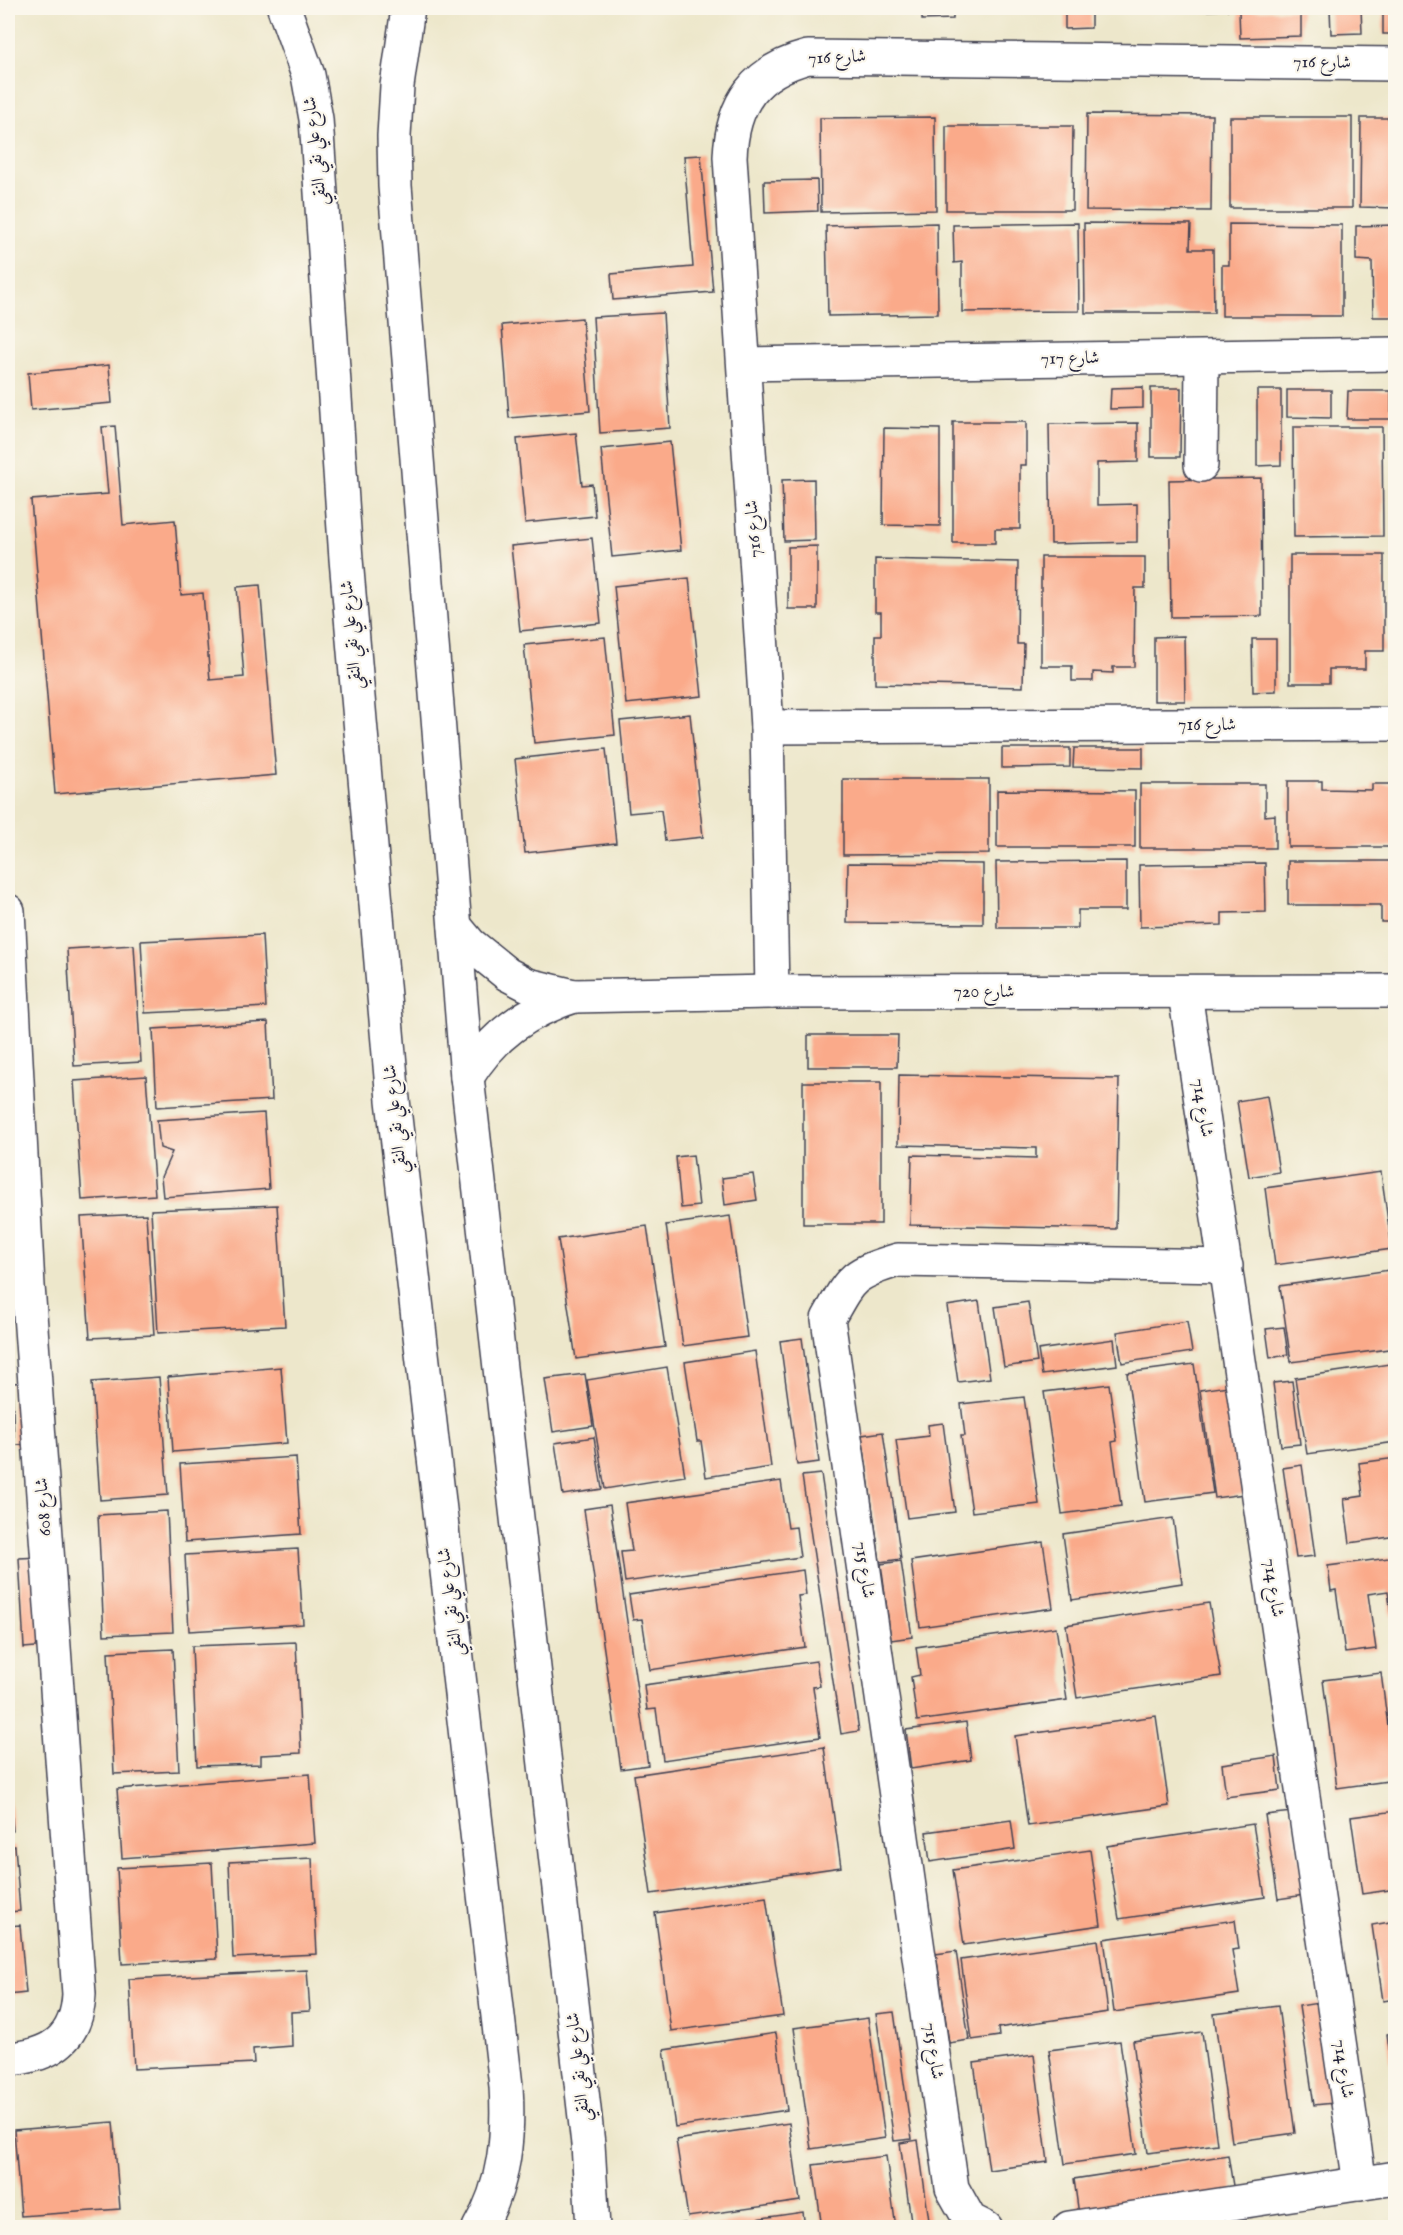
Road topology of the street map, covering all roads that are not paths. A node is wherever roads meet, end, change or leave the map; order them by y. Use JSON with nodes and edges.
{"nodes":[{"id":1,"x":284,"y":8,"type":"edge"},
{"id":2,"x":408,"y":8,"type":"edge"},
{"id":3,"x":1395,"y":64,"type":"edge"},
{"id":4,"x":1395,"y":354,"type":"edge"},
{"id":5,"x":1202,"y":358,"type":"junction"},
{"id":6,"x":744,"y":364,"type":"junction"},
{"id":7,"x":1201,"y":465,"type":"dead end"},
{"id":8,"x":1395,"y":724,"type":"edge"},
{"id":9,"x":766,"y":728,"type":"junction"},
{"id":10,"x":8,"y":911,"type":"edge"},
{"id":11,"x":455,"y":926,"type":"junction"},
{"id":12,"x":1395,"y":991,"type":"edge"},
{"id":13,"x":772,"y":992,"type":"junction"},
{"id":14,"x":1185,"y":993,"type":"junction"},
{"id":15,"x":573,"y":996,"type":"junction"},
{"id":16,"x":466,"y":1077,"type":"junction"},
{"id":17,"x":1226,"y":1266,"type":"junction"},
{"id":18,"x":18,"y":1286,"type":"edge"},
{"id":19,"x":8,"y":2059,"type":"edge"},
{"id":20,"x":1395,"y":2178,"type":"edge"},
{"id":21,"x":1360,"y":2184,"type":"junction"},
{"id":22,"x":479,"y":2228,"type":"edge"},
{"id":23,"x":593,"y":2228,"type":"edge"},
{"id":24,"x":986,"y":2228,"type":"edge"},
{"id":25,"x":1069,"y":2228,"type":"edge"}],
"edges":[{"from":1,"to":22,"type":"street","name":"شارع علي نقي النقي"},
{"from":2,"to":11,"type":"street","name":"شارع علي نقي النقي"},
{"from":3,"to":6,"type":"street","name":"شارع 716"},
{"from":4,"to":5,"type":"street","name":"شارع 717"},
{"from":5,"to":6,"type":"street","name":"شارع 717"},
{"from":5,"to":7,"type":"street"},
{"from":6,"to":9,"type":"street","name":"شارع 716"},
{"from":8,"to":9,"type":"street","name":"شارع 716"},
{"from":9,"to":13,"type":"street","name":"شارع 716"},
{"from":10,"to":18,"type":"street","name":"شارع 608"},
{"from":11,"to":15,"type":"street","name":"شارع 720"},
{"from":11,"to":16,"type":"street","name":"شارع علي نقي النقي"},
{"from":12,"to":14,"type":"street","name":"شارع 720"},
{"from":13,"to":14,"type":"street","name":"شارع 720"},
{"from":13,"to":15,"type":"street","name":"شارع 720"},
{"from":14,"to":17,"type":"street","name":"شارع 714"},
{"from":15,"to":16,"type":"street","name":"شارع 720"},
{"from":16,"to":23,"type":"street","name":"شارع علي نقي النقي"},
{"from":17,"to":21,"type":"street","name":"شارع 714"},
{"from":17,"to":24,"type":"street","name":"شارع 715"},
{"from":18,"to":19,"type":"street","name":"شارع 608"},
{"from":20,"to":21,"type":"street"},
{"from":21,"to":25,"type":"street"}]}
